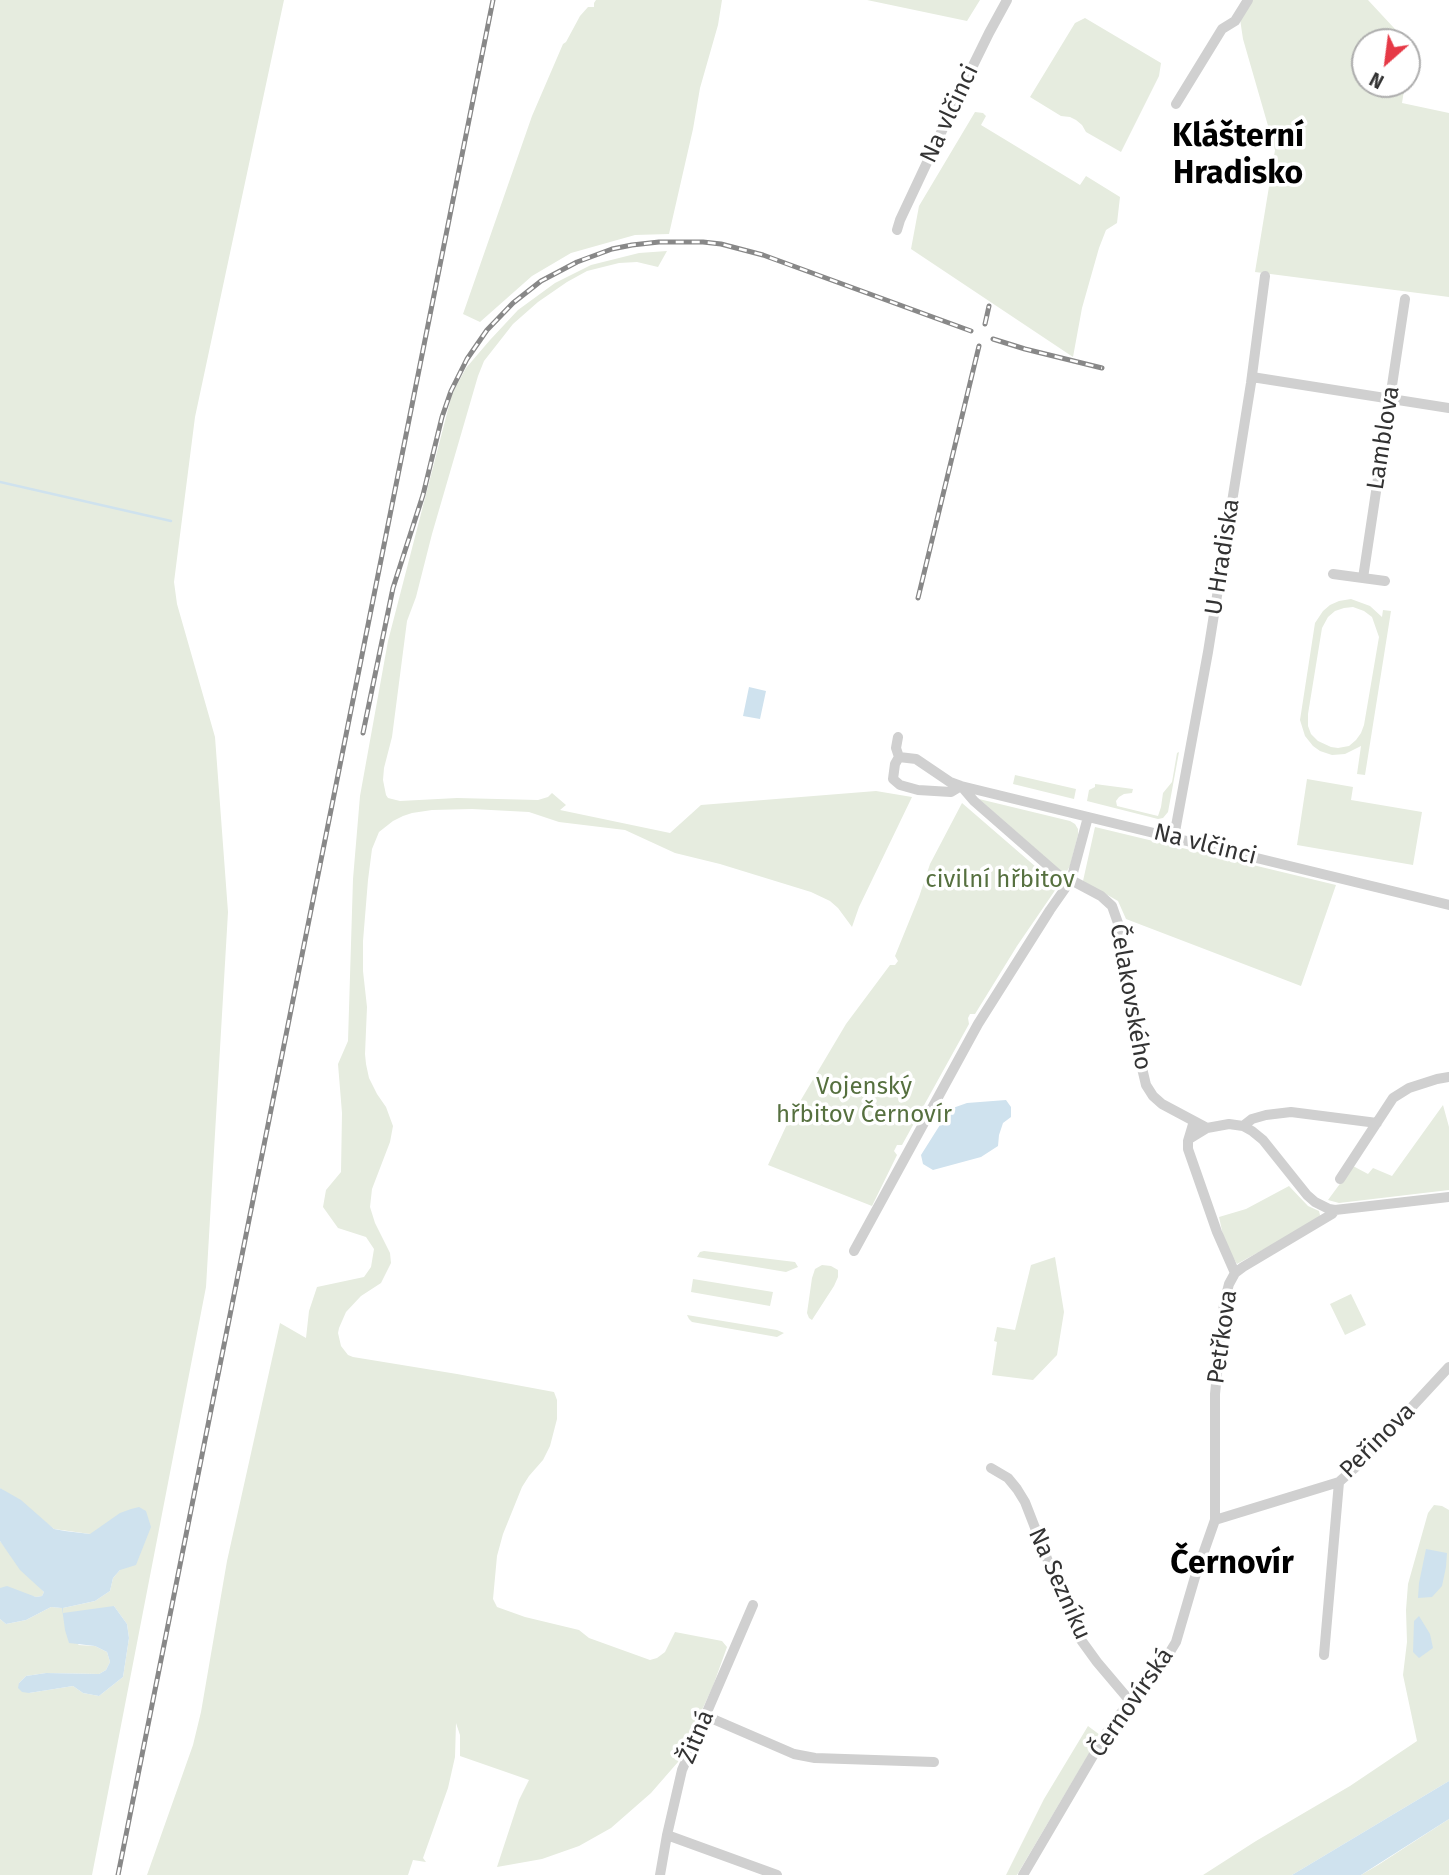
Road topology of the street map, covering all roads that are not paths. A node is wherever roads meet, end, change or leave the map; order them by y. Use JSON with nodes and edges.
{"nodes":[{"id":1,"x":1007,"y":0,"type":"edge"},
{"id":2,"x":1248,"y":0,"type":"edge"},
{"id":3,"x":1176,"y":104,"type":"dead end"},
{"id":4,"x":898,"y":230,"type":"dead end"},
{"id":5,"x":1265,"y":276,"type":"dead end"},
{"id":6,"x":1405,"y":299,"type":"dead end"},
{"id":7,"x":1252,"y":377,"type":"junction"},
{"id":8,"x":1390,"y":399,"type":"junction"},
{"id":9,"x":1449,"y":408,"type":"edge"},
{"id":10,"x":1333,"y":573,"type":"dead end"},
{"id":11,"x":1363,"y":578,"type":"junction"},
{"id":12,"x":1385,"y":581,"type":"dead end"},
{"id":13,"x":898,"y":737,"type":"dead end"},
{"id":14,"x":899,"y":757,"type":"junction"},
{"id":15,"x":961,"y":786,"type":"junction"},
{"id":16,"x":1088,"y":817,"type":"junction"},
{"id":17,"x":1174,"y":837,"type":"junction"},
{"id":18,"x":1071,"y":880,"type":"junction"},
{"id":19,"x":1449,"y":905,"type":"edge"},
{"id":20,"x":1449,"y":1077,"type":"edge"},
{"id":21,"x":1194,"y":1121,"type":"junction"},
{"id":22,"x":1377,"y":1123,"type":"junction"},
{"id":23,"x":1242,"y":1126,"type":"junction"},
{"id":24,"x":1207,"y":1128,"type":"junction"},
{"id":25,"x":1189,"y":1139,"type":"junction"},
{"id":26,"x":1340,"y":1179,"type":"dead end"},
{"id":27,"x":1449,"y":1197,"type":"edge"},
{"id":28,"x":1335,"y":1210,"type":"junction"},
{"id":29,"x":854,"y":1251,"type":"dead end"},
{"id":30,"x":1235,"y":1273,"type":"junction"},
{"id":31,"x":1449,"y":1367,"type":"edge"},
{"id":32,"x":990,"y":1468,"type":"dead end"},
{"id":33,"x":1339,"y":1482,"type":"junction"},
{"id":34,"x":1215,"y":1520,"type":"junction"},
{"id":35,"x":753,"y":1605,"type":"dead end"},
{"id":36,"x":1324,"y":1655,"type":"dead end"},
{"id":37,"x":1130,"y":1701,"type":"junction"},
{"id":38,"x":706,"y":1716,"type":"junction"},
{"id":39,"x":934,"y":1762,"type":"dead end"},
{"id":40,"x":667,"y":1835,"type":"junction"},
{"id":41,"x":660,"y":1875,"type":"edge"},
{"id":42,"x":777,"y":1875,"type":"edge"},
{"id":43,"x":1023,"y":1875,"type":"edge"}],
"edges":[{"from":1,"to":4,"type":"street","name":"Na vlčinci"},
{"from":2,"to":3,"type":"street"},
{"from":5,"to":7,"type":"street","name":"U Hradiska"},
{"from":6,"to":8,"type":"street","name":"Lamblova"},
{"from":7,"to":8,"type":"street"},
{"from":7,"to":17,"type":"street","name":"U Hradiska"},
{"from":8,"to":9,"type":"street"},
{"from":8,"to":11,"type":"street","name":"Lamblova"},
{"from":10,"to":11,"type":"street"},
{"from":11,"to":12,"type":"street"},
{"from":13,"to":14,"type":"street"},
{"from":14,"to":15,"type":"street","name":"Na vlčinci"},
{"from":14,"to":15,"type":"street","name":"Na vlčinci"},
{"from":15,"to":16,"type":"street","name":"Na vlčinci"},
{"from":15,"to":18,"type":"street","name":"Čelakovského"},
{"from":16,"to":17,"type":"street","name":"Na vlčinci"},
{"from":16,"to":18,"type":"street"},
{"from":17,"to":19,"type":"street","name":"Na vlčinci"},
{"from":18,"to":21,"type":"street","name":"Čelakovského"},
{"from":18,"to":29,"type":"street"},
{"from":20,"to":22,"type":"street"},
{"from":21,"to":24,"type":"street","name":"Čelakovského"},
{"from":21,"to":25,"type":"street"},
{"from":22,"to":23,"type":"street"},
{"from":22,"to":26,"type":"street"},
{"from":23,"to":24,"type":"street"},
{"from":23,"to":28,"type":"street"},
{"from":24,"to":25,"type":"street"},
{"from":25,"to":30,"type":"street"},
{"from":27,"to":28,"type":"street"},
{"from":28,"to":30,"type":"street","name":"Petřkova"},
{"from":30,"to":34,"type":"street","name":"Petřkova"},
{"from":31,"to":33,"type":"street","name":"Peřinova"},
{"from":32,"to":37,"type":"street","name":"Na Sezníku"},
{"from":33,"to":34,"type":"street","name":"Peřinova"},
{"from":33,"to":36,"type":"street"},
{"from":34,"to":37,"type":"street","name":"Černovírská"},
{"from":35,"to":38,"type":"street","name":"Žitná"},
{"from":37,"to":43,"type":"street","name":"Černovírská"},
{"from":38,"to":39,"type":"street"},
{"from":38,"to":40,"type":"street","name":"Žitná"},
{"from":40,"to":41,"type":"street","name":"Žitná"},
{"from":40,"to":42,"type":"street"}]}
